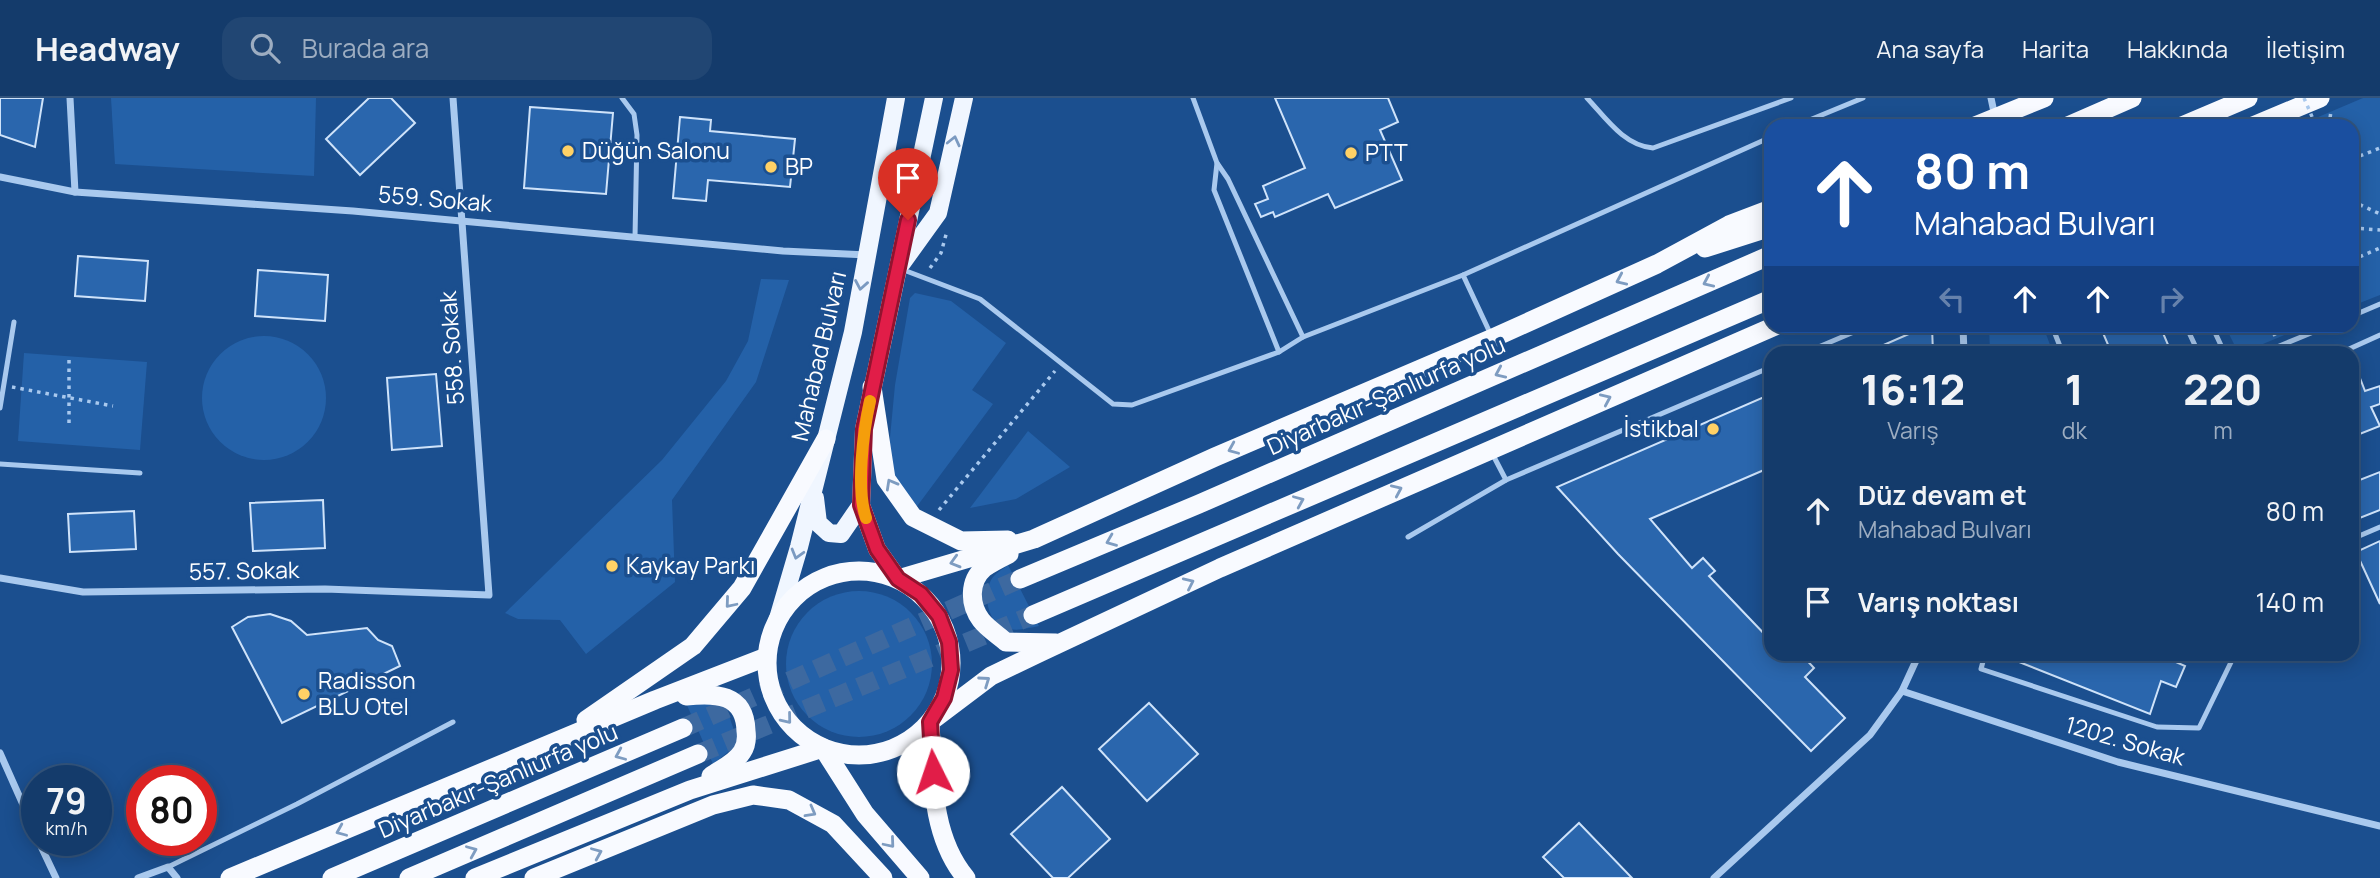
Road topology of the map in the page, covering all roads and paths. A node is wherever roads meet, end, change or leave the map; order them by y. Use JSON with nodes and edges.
{"nodes":[{"id":1,"x":70,"y":98,"type":"edge"},
{"id":2,"x":453,"y":98,"type":"edge"},
{"id":3,"x":622,"y":98,"type":"edge"},
{"id":4,"x":889,"y":98,"type":"edge"},
{"id":5,"x":896,"y":98,"type":"edge"},
{"id":6,"x":933,"y":98,"type":"edge"},
{"id":7,"x":964,"y":98,"type":"edge"},
{"id":8,"x":1193,"y":98,"type":"edge"},
{"id":9,"x":1587,"y":98,"type":"edge"},
{"id":10,"x":1791,"y":98,"type":"edge"},
{"id":11,"x":1863,"y":98,"type":"edge"},
{"id":12,"x":2043,"y":98,"type":"edge"},
{"id":13,"x":2132,"y":98,"type":"edge"},
{"id":14,"x":2248,"y":98,"type":"edge"},
{"id":15,"x":2304,"y":98,"type":"edge"},
{"id":16,"x":2326,"y":104,"type":"edge"},
{"id":17,"x":1993,"y":108,"type":"edge"},
{"id":18,"x":1812,"y":119,"type":"edge"},
{"id":19,"x":2084,"y":119,"type":"edge"},
{"id":20,"x":2198,"y":119,"type":"edge"},
{"id":21,"x":2276,"y":119,"type":"edge"},
{"id":22,"x":2313,"y":119,"type":"edge"},
{"id":23,"x":892,"y":121,"type":"junction"},
{"id":24,"x":1764,"y":140,"type":"edge"},
{"id":25,"x":2380,"y":148,"type":"edge"},
{"id":26,"x":2359,"y":156,"type":"edge"},
{"id":27,"x":1217,"y":163,"type":"junction"},
{"id":28,"x":0,"y":177,"type":"edge"},
{"id":29,"x":75,"y":192,"type":"junction"},
{"id":30,"x":2359,"y":204,"type":"edge"},
{"id":31,"x":1764,"y":211,"type":"edge"},
{"id":32,"x":2380,"y":214,"type":"edge"},
{"id":33,"x":461,"y":221,"type":"junction"},
{"id":34,"x":2359,"y":228,"type":"edge"},
{"id":35,"x":1764,"y":229,"type":"edge"},
{"id":36,"x":2380,"y":230,"type":"edge"},
{"id":37,"x":635,"y":237,"type":"junction"},
{"id":38,"x":2380,"y":248,"type":"edge"},
{"id":39,"x":867,"y":255,"type":"junction"},
{"id":40,"x":2359,"y":257,"type":"edge"},
{"id":41,"x":1764,"y":258,"type":"edge"},
{"id":42,"x":1657,"y":264,"type":"junction"},
{"id":43,"x":898,"y":268,"type":"junction"},
{"id":44,"x":1463,"y":275,"type":"junction"},
{"id":45,"x":1764,"y":302,"type":"edge"},
{"id":46,"x":2380,"y":304,"type":"edge"},
{"id":47,"x":2359,"y":313,"type":"edge"},
{"id":48,"x":14,"y":322,"type":"dead end"},
{"id":49,"x":1764,"y":329,"type":"edge"},
{"id":50,"x":1852,"y":333,"type":"edge"},
{"id":51,"x":2311,"y":333,"type":"edge"},
{"id":52,"x":2380,"y":335,"type":"edge"},
{"id":53,"x":1303,"y":337,"type":"junction"},
{"id":54,"x":1493,"y":338,"type":"junction"},
{"id":55,"x":1821,"y":346,"type":"edge"},
{"id":56,"x":2279,"y":346,"type":"edge"},
{"id":57,"x":2356,"y":346,"type":"edge"},
{"id":58,"x":1279,"y":352,"type":"junction"},
{"id":59,"x":69,"y":360,"type":"dead end"},
{"id":60,"x":1061,"y":363,"type":"junction"},
{"id":61,"x":1764,"y":370,"type":"edge"},
{"id":62,"x":4,"y":386,"type":"junction"},
{"id":63,"x":873,"y":387,"type":"junction"},
{"id":64,"x":69,"y":398,"type":"junction"},
{"id":65,"x":113,"y":406,"type":"dead end"},
{"id":66,"x":0,"y":408,"type":"edge"},
{"id":67,"x":69,"y":426,"type":"dead end"},
{"id":68,"x":826,"y":439,"type":"junction"},
{"id":69,"x":1491,"y":449,"type":"junction"},
{"id":70,"x":0,"y":464,"type":"edge"},
{"id":71,"x":140,"y":473,"type":"dead end"},
{"id":72,"x":1506,"y":480,"type":"junction"},
{"id":73,"x":814,"y":488,"type":"junction"},
{"id":74,"x":861,"y":505,"type":"junction"},
{"id":75,"x":925,"y":524,"type":"junction"},
{"id":76,"x":2380,"y":527,"type":"edge"},
{"id":77,"x":1408,"y":537,"type":"dead end"},
{"id":78,"x":2359,"y":537,"type":"edge"},
{"id":79,"x":1034,"y":539,"type":"junction"},
{"id":80,"x":0,"y":578,"type":"edge"},
{"id":81,"x":898,"y":579,"type":"junction"},
{"id":82,"x":1020,"y":579,"type":"tunnel mouth"},
{"id":83,"x":489,"y":595,"type":"joint"},
{"id":84,"x":1033,"y":615,"type":"tunnel mouth"},
{"id":85,"x":777,"y":622,"type":"junction"},
{"id":86,"x":1061,"y":643,"type":"junction"},
{"id":87,"x":766,"y":657,"type":"junction"},
{"id":88,"x":1916,"y":661,"type":"edge"},
{"id":89,"x":1983,"y":661,"type":"edge"},
{"id":90,"x":2232,"y":661,"type":"edge"},
{"id":91,"x":1902,"y":691,"type":"junction"},
{"id":92,"x":655,"y":700,"type":"junction"},
{"id":93,"x":453,"y":722,"type":"dead end"},
{"id":94,"x":930,"y":722,"type":"junction"},
{"id":95,"x":683,"y":728,"type":"tunnel mouth"},
{"id":96,"x":554,"y":742,"type":"junction"},
{"id":97,"x":822,"y":748,"type":"junction"},
{"id":98,"x":0,"y":753,"type":"edge"},
{"id":99,"x":698,"y":754,"type":"tunnel mouth"},
{"id":100,"x":690,"y":790,"type":"junction"},
{"id":101,"x":21,"y":800,"type":"edge"},
{"id":102,"x":2380,"y":826,"type":"edge"},
{"id":103,"x":46,"y":856,"type":"edge"},
{"id":104,"x":168,"y":867,"type":"junction"},
{"id":105,"x":56,"y":878,"type":"edge"},
{"id":106,"x":138,"y":878,"type":"edge"},
{"id":107,"x":177,"y":878,"type":"edge"},
{"id":108,"x":230,"y":878,"type":"edge"},
{"id":109,"x":332,"y":878,"type":"edge"},
{"id":110,"x":409,"y":878,"type":"edge"},
{"id":111,"x":475,"y":878,"type":"edge"},
{"id":112,"x":534,"y":878,"type":"edge"},
{"id":113,"x":883,"y":878,"type":"edge"},
{"id":114,"x":920,"y":878,"type":"edge"},
{"id":115,"x":966,"y":878,"type":"edge"},
{"id":116,"x":1714,"y":878,"type":"edge"}],
"edges":[{"from":1,"to":29,"type":"street"},
{"from":2,"to":33,"type":"street","name":"558. Sokak"},
{"from":3,"to":37,"type":"lane"},
{"from":4,"to":23,"type":"main road"},
{"from":5,"to":23,"type":"main road","name":"Mahabad Bulvarı"},
{"from":6,"to":43,"type":"main road"},
{"from":43,"to":7,"type":"main road","one_way":true},
{"from":8,"to":27,"type":"lane"},
{"from":9,"to":10,"type":"lane"},
{"from":11,"to":18,"type":"lane"},
{"from":12,"to":17,"type":"highway"},
{"from":13,"to":19,"type":"highway"},
{"from":14,"to":20,"type":"highway"},
{"from":15,"to":22,"type":"path","bridge":true},
{"from":16,"to":21,"type":"highway"},
{"from":23,"to":39,"type":"main road","name":"Mahabad Bulvarı"},
{"from":24,"to":44,"type":"lane"},
{"from":25,"to":26,"type":"path"},
{"from":27,"to":53,"type":"lane"},
{"from":27,"to":58,"type":"lane"},
{"from":28,"to":29,"type":"street","name":"559. Sokak"},
{"from":29,"to":33,"type":"street","name":"559. Sokak"},
{"from":30,"to":32,"type":"path"},
{"from":31,"to":42,"type":"highway"},
{"from":33,"to":37,"type":"street","name":"559. Sokak"},
{"from":33,"to":83,"type":"street","name":"558. Sokak"},
{"from":34,"to":36,"type":"path"},
{"from":35,"to":42,"type":"highway"},
{"from":37,"to":39,"type":"street","name":"559. Sokak"},
{"from":38,"to":40,"type":"path"},
{"from":39,"to":68,"type":"main road","name":"Mahabad Bulvarı","one_way":true},
{"from":41,"to":82,"type":"highway","name":"Diyarbakır-Şanlıurfa yolu","one_way":true},
{"from":42,"to":54,"type":"highway","one_way":true},
{"from":43,"to":60,"type":"lane"},
{"from":43,"to":63,"type":"main road"},
{"from":44,"to":53,"type":"lane"},
{"from":44,"to":54,"type":"lane"},
{"from":84,"to":45,"type":"highway","one_way":true},
{"from":46,"to":47,"type":"lane"},
{"from":48,"to":62,"type":"lane"},
{"from":69,"to":49,"type":"highway","one_way":true},
{"from":50,"to":55,"type":"lane"},
{"from":51,"to":56,"type":"lane"},
{"from":52,"to":57,"type":"lane"},
{"from":53,"to":58,"type":"lane"},
{"from":54,"to":79,"type":"highway","one_way":true},
{"from":58,"to":60,"type":"lane"},
{"from":59,"to":64,"type":"path"},
{"from":60,"to":75,"type":"path"},
{"from":61,"to":72,"type":"lane"},
{"from":62,"to":64,"type":"path"},
{"from":62,"to":66,"type":"lane"},
{"from":63,"to":74,"type":"main road"},
{"from":75,"to":63,"type":"highway","one_way":true},
{"from":64,"to":65,"type":"path"},
{"from":64,"to":67,"type":"path"},
{"from":68,"to":73,"type":"main road","name":"Mahabad Bulvarı"},
{"from":68,"to":96,"type":"highway","one_way":true},
{"from":69,"to":72,"type":"lane"},
{"from":86,"to":69,"type":"highway","one_way":true},
{"from":70,"to":71,"type":"lane"},
{"from":72,"to":77,"type":"lane"},
{"from":73,"to":74,"type":"main road"},
{"from":73,"to":85,"type":"main road","name":"Mahabad Bulvarı","one_way":true},
{"from":74,"to":81,"type":"main road"},
{"from":75,"to":79,"type":"highway"},
{"from":76,"to":78,"type":"lane"},
{"from":79,"to":81,"type":"highway","one_way":true},
{"from":79,"to":86,"type":"highway"},
{"from":80,"to":83,"type":"street","name":"557. Sokak"},
{"from":81,"to":85,"type":"highway"},
{"from":81,"to":94,"type":"highway"},
{"from":85,"to":87,"type":"highway"},
{"from":94,"to":86,"type":"highway","one_way":true},
{"from":87,"to":92,"type":"highway"},
{"from":87,"to":97,"type":"highway","one_way":true},
{"from":88,"to":91,"type":"street"},
{"from":89,"to":90,"type":"lane"},
{"from":91,"to":102,"type":"street","name":"1202. Sokak"},
{"from":91,"to":116,"type":"street"},
{"from":92,"to":96,"type":"highway"},
{"from":92,"to":100,"type":"highway"},
{"from":93,"to":104,"type":"lane"},
{"from":94,"to":97,"type":"highway"},
{"from":94,"to":115,"type":"highway"},
{"from":95,"to":109,"type":"highway","name":"Diyarbakır-Şanlıurfa yolu","one_way":true},
{"from":96,"to":108,"type":"highway","one_way":true},
{"from":97,"to":100,"type":"highway"},
{"from":97,"to":114,"type":"highway","one_way":true},
{"from":98,"to":101,"type":"street"},
{"from":110,"to":99,"type":"highway","one_way":true},
{"from":100,"to":111,"type":"highway"},
{"from":103,"to":105,"type":"street"},
{"from":104,"to":106,"type":"street"},
{"from":104,"to":107,"type":"street"},
{"from":112,"to":113,"type":"highway","one_way":true}]}
